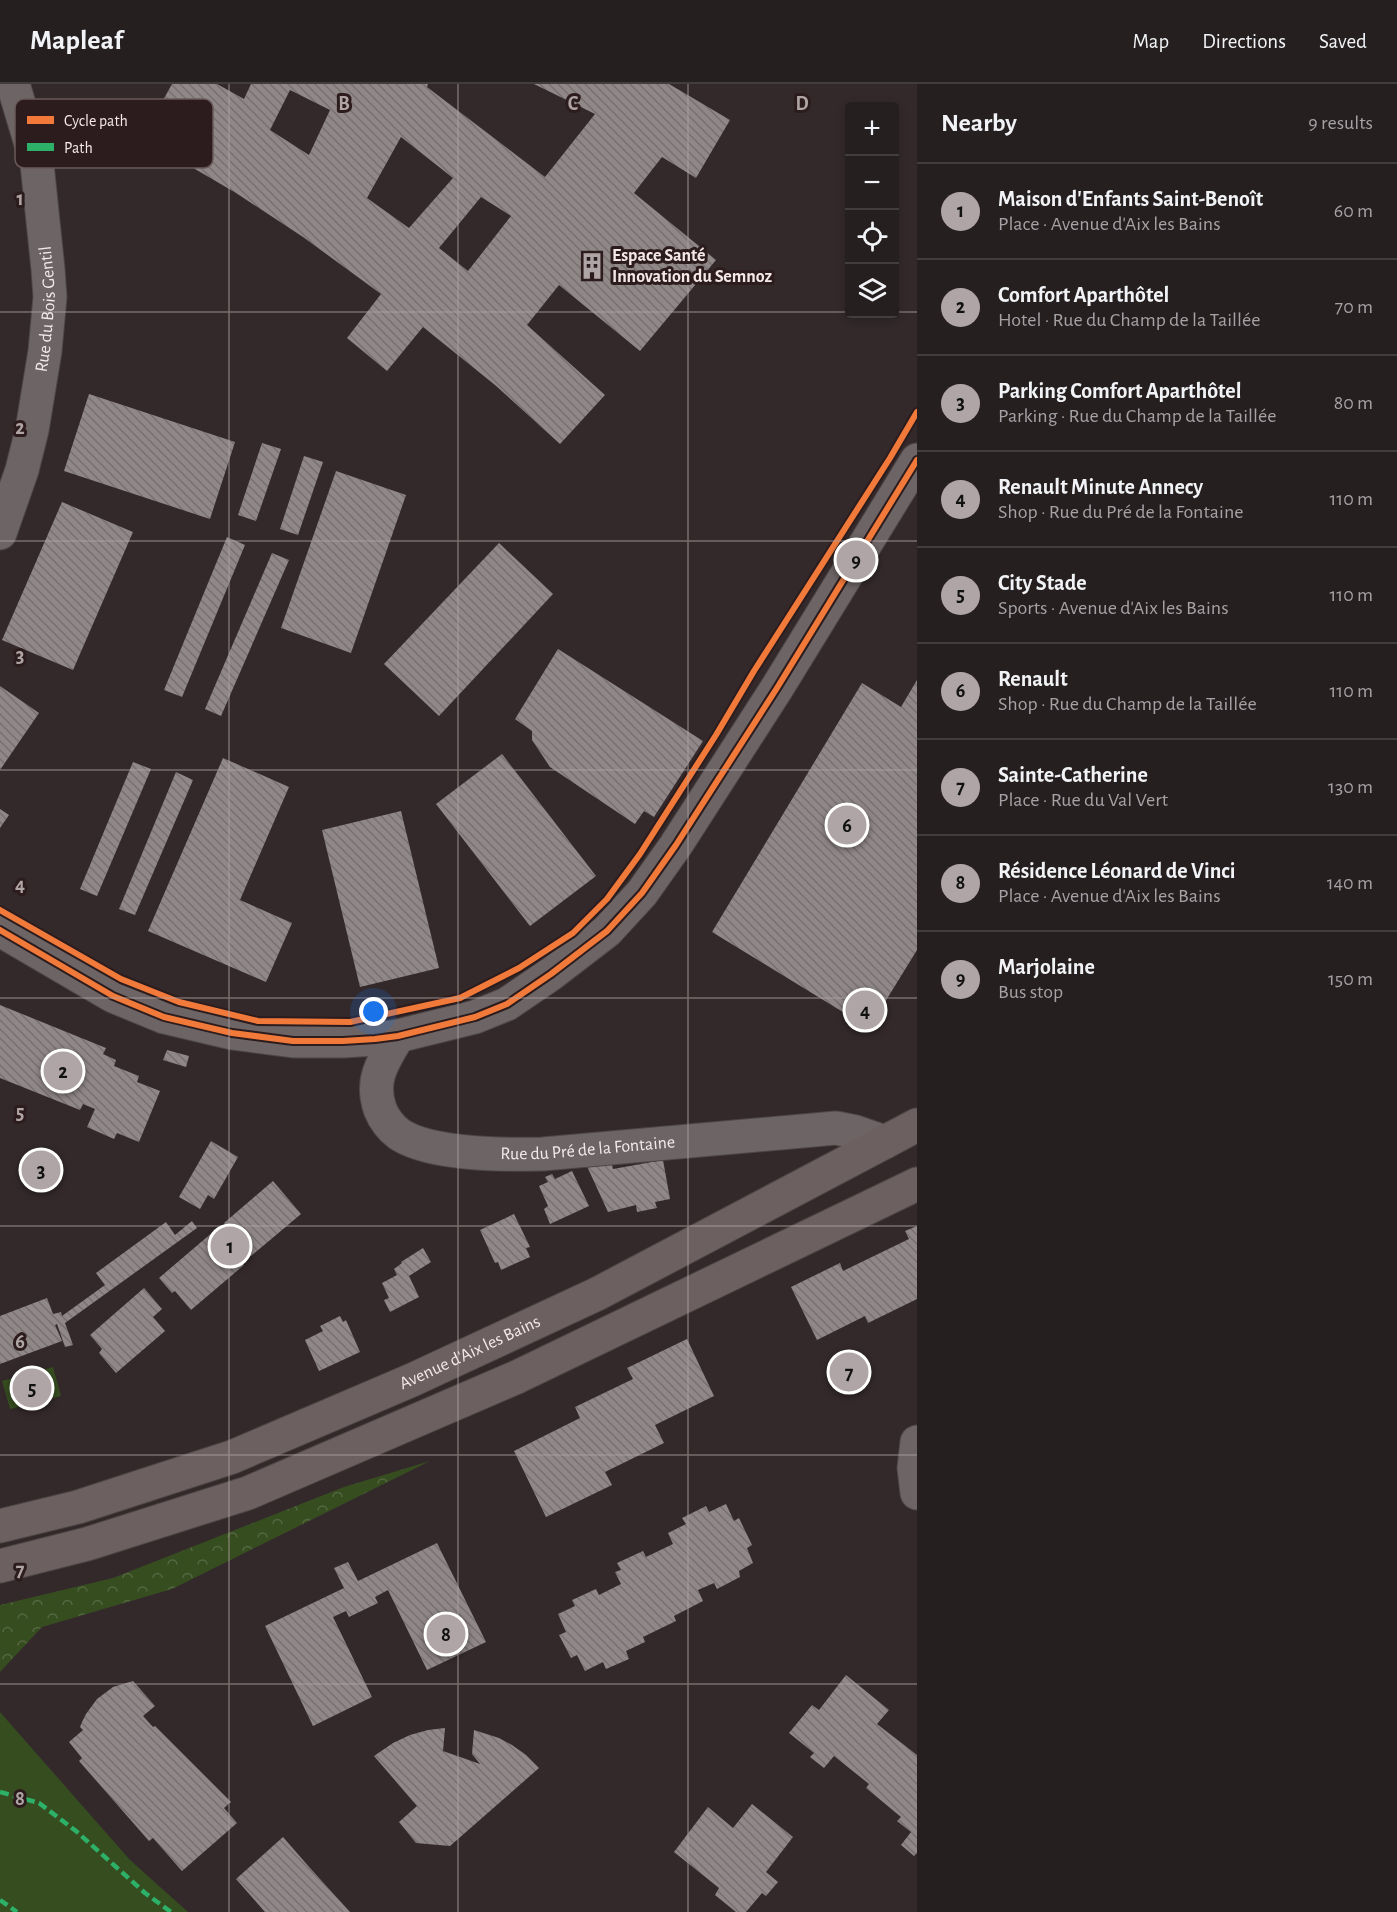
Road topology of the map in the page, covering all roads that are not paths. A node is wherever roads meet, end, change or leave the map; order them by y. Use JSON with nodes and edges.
{"nodes":[{"id":1,"x":13,"y":84,"type":"edge"},
{"id":2,"x":18,"y":99,"type":"edge"},
{"id":3,"x":37,"y":168,"type":"edge"},
{"id":4,"x":917,"y":460,"type":"edge"},
{"id":5,"x":0,"y":532,"type":"edge"},
{"id":6,"x":0,"y":930,"type":"edge"},
{"id":7,"x":398,"y":1036,"type":"junction"},
{"id":8,"x":917,"y":1125,"type":"edge"},
{"id":9,"x":885,"y":1142,"type":"junction"},
{"id":10,"x":917,"y":1184,"type":"edge"},
{"id":11,"x":917,"y":1442,"type":"edge"},
{"id":12,"x":917,"y":1492,"type":"edge"},
{"id":13,"x":0,"y":1526,"type":"edge"},
{"id":14,"x":0,"y":1566,"type":"edge"}],
"edges":[{"from":1,"to":2,"type":"street","name":"Rue du Bois Gentil"},
{"from":3,"to":5,"type":"street","name":"Rue du Bois Gentil"},
{"from":4,"to":7,"type":"street"},
{"from":6,"to":7,"type":"street"},
{"from":7,"to":9,"type":"street","name":"Rue du Pré de la Fontaine"},
{"from":8,"to":9,"type":"main road","name":"Avenue d'Aix les Bains"},
{"from":9,"to":13,"type":"main road","name":"Avenue d'Aix les Bains"},
{"from":10,"to":14,"type":"main road"},
{"from":11,"to":12,"type":"street"}]}
